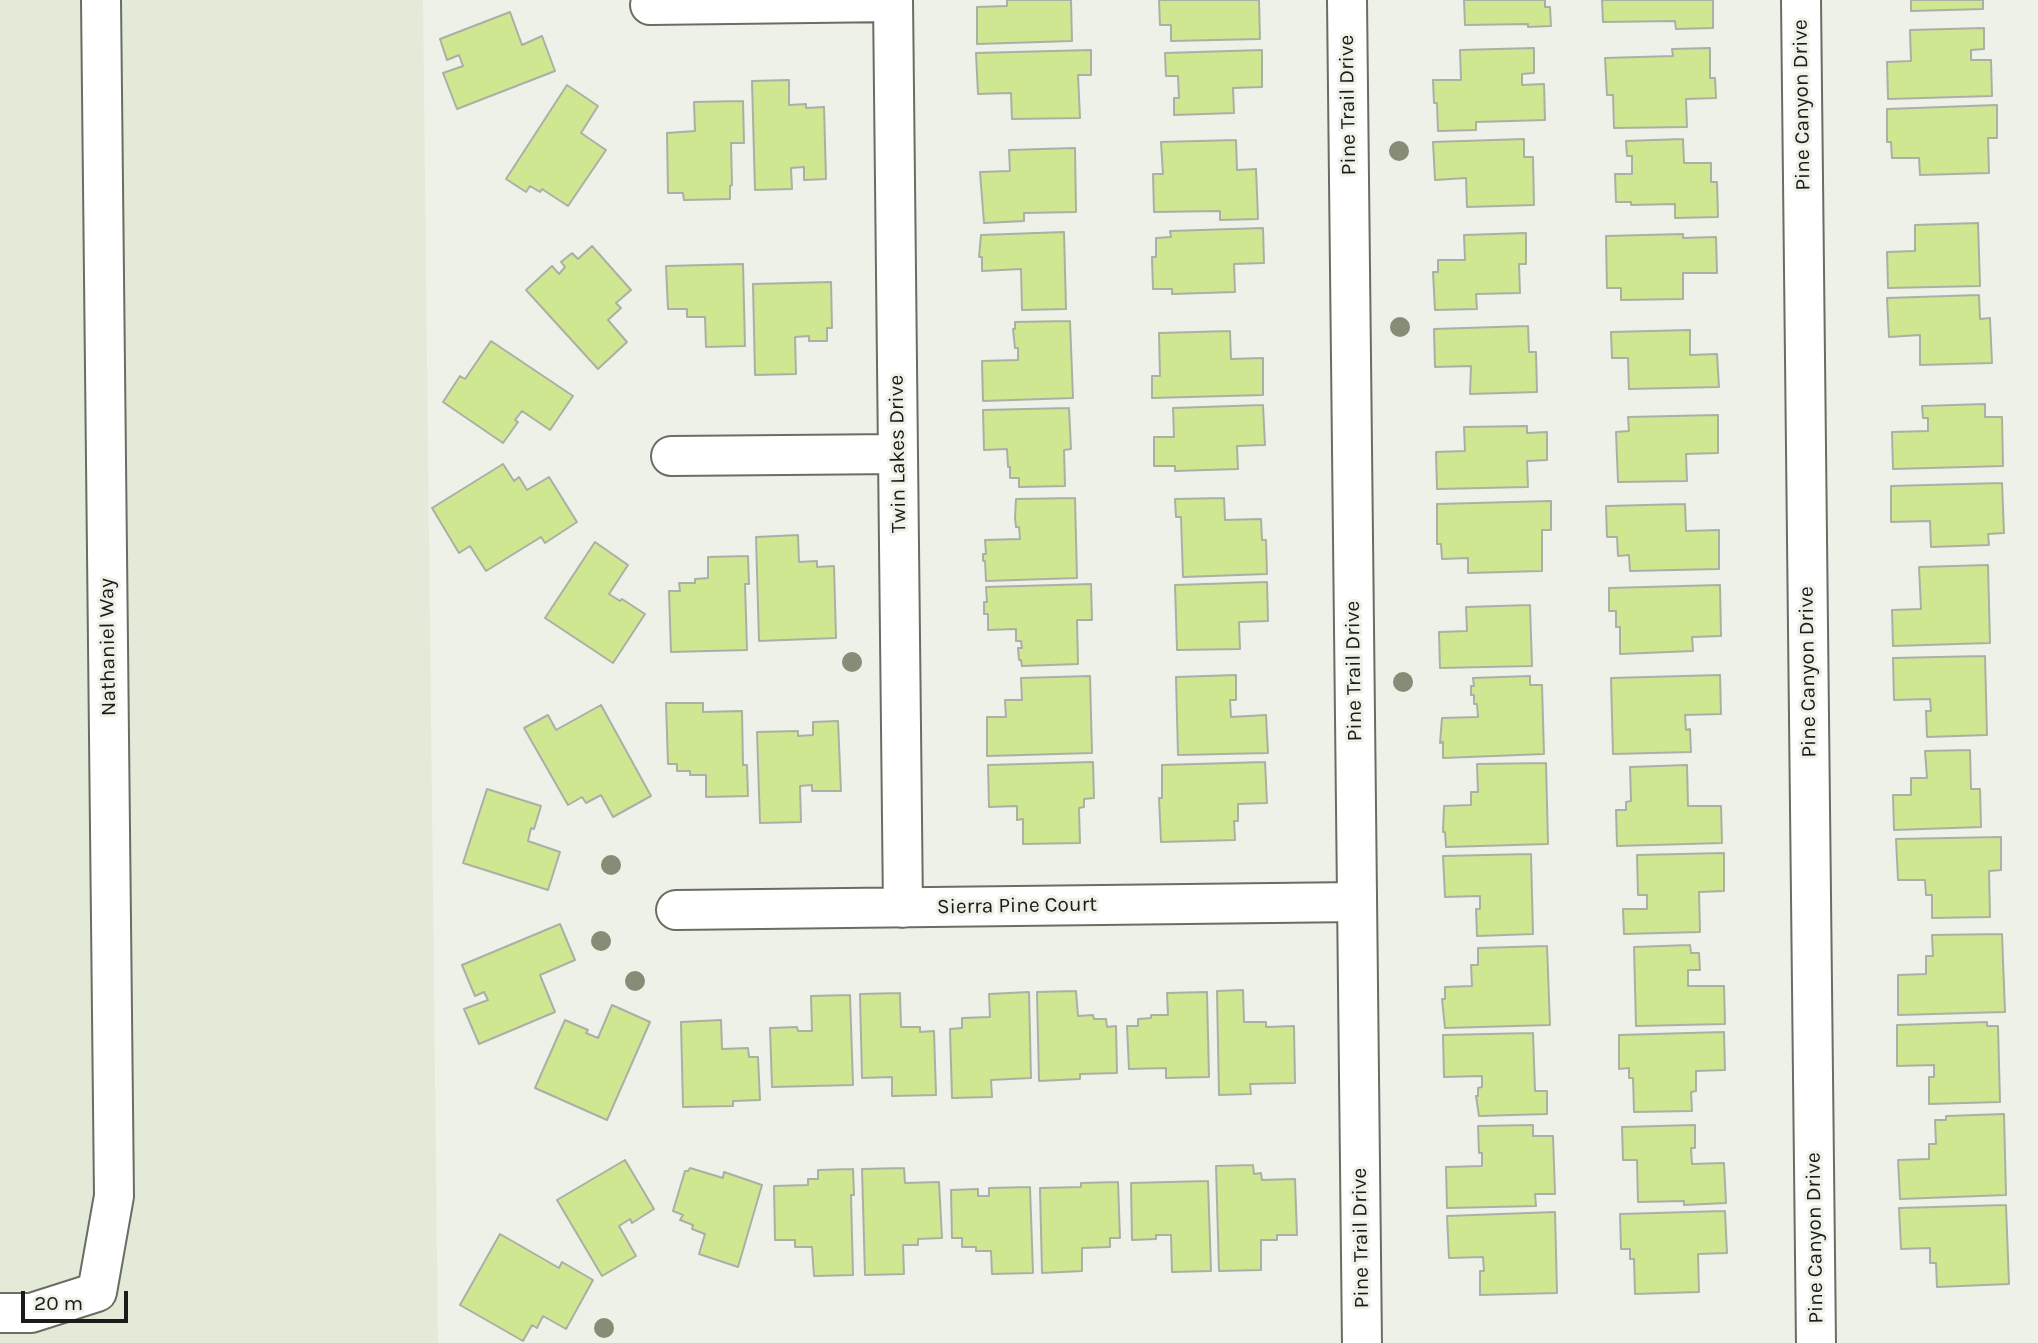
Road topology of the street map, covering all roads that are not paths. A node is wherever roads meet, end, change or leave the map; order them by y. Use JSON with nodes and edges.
{"nodes":[{"id":1,"x":101,"y":0,"type":"edge"},
{"id":2,"x":1347,"y":0,"type":"edge"},
{"id":3,"x":1801,"y":0,"type":"edge"},
{"id":4,"x":893,"y":1,"type":"edge"},
{"id":5,"x":650,"y":5,"type":"dead end"},
{"id":6,"x":898,"y":454,"type":"junction"},
{"id":7,"x":671,"y":456,"type":"dead end"},
{"id":8,"x":1357,"y":902,"type":"junction"},
{"id":9,"x":903,"y":908,"type":"junction"},
{"id":10,"x":676,"y":910,"type":"dead end"},
{"id":11,"x":0,"y":1313,"type":"edge"},
{"id":12,"x":1362,"y":1343,"type":"edge"},
{"id":13,"x":1816,"y":1343,"type":"edge"}],
"edges":[{"from":1,"to":11,"type":"street","name":"Nathaniel Way"},
{"from":2,"to":8,"type":"street","name":"Pine Trail Drive"},
{"from":3,"to":13,"type":"street","name":"Pine Canyon Drive"},
{"from":4,"to":5,"type":"street"},
{"from":4,"to":6,"type":"street","name":"Twin Lakes Drive"},
{"from":6,"to":7,"type":"street"},
{"from":6,"to":9,"type":"street","name":"Twin Lakes Drive"},
{"from":8,"to":9,"type":"street","name":"Sierra Pine Court"},
{"from":8,"to":12,"type":"street","name":"Pine Trail Drive"},
{"from":9,"to":10,"type":"street","name":"Sierra Pine Court"}]}
